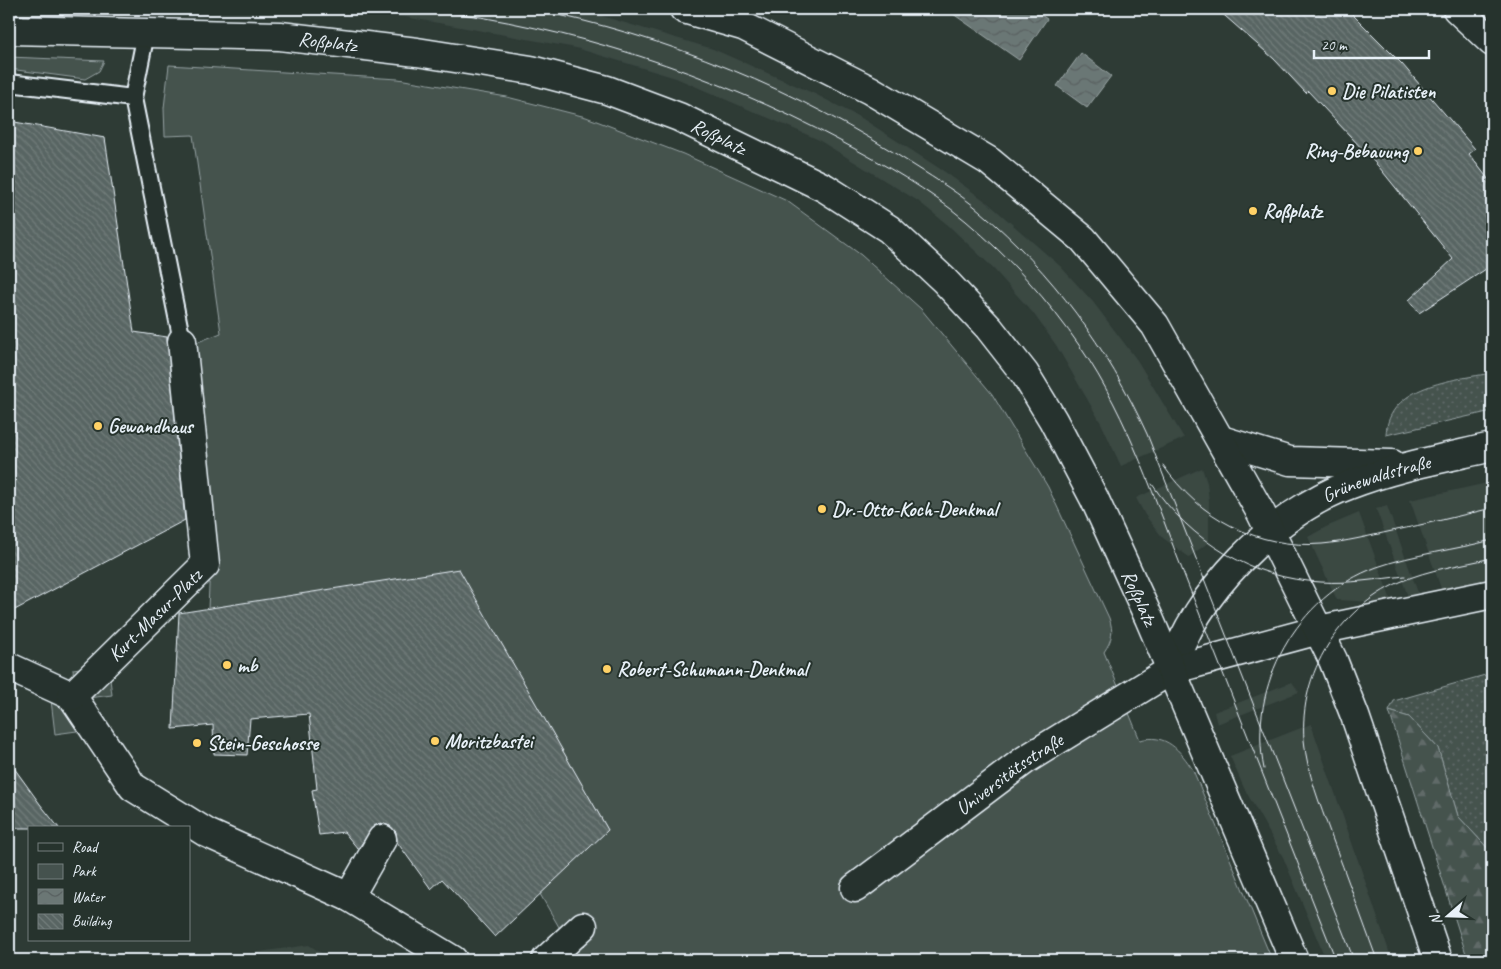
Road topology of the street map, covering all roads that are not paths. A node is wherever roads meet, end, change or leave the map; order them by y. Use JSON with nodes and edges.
{"nodes":[{"id":1,"x":684,"y":9,"type":"edge"},
{"id":2,"x":1457,"y":9,"type":"edge"},
{"id":3,"x":9,"y":30,"type":"edge"},
{"id":4,"x":146,"y":33,"type":"junction"},
{"id":5,"x":1492,"y":42,"type":"edge"},
{"id":6,"x":9,"y":83,"type":"edge"},
{"id":7,"x":133,"y":98,"type":"junction"},
{"id":8,"x":182,"y":341,"type":"joint"},
{"id":9,"x":1221,"y":440,"type":"junction"},
{"id":10,"x":1492,"y":447,"type":"edge"},
{"id":11,"x":1419,"y":464,"type":"junction"},
{"id":12,"x":1271,"y":533,"type":"junction"},
{"id":13,"x":1492,"y":594,"type":"edge"},
{"id":14,"x":1319,"y":630,"type":"junction"},
{"id":15,"x":9,"y":667,"type":"edge"},
{"id":16,"x":1171,"y":670,"type":"junction"},
{"id":17,"x":72,"y":696,"type":"junction"},
{"id":18,"x":382,"y":839,"type":"dead end"},
{"id":19,"x":855,"y":888,"type":"dead end"},
{"id":20,"x":349,"y":897,"type":"junction"},
{"id":21,"x":583,"y":926,"type":"dead end"},
{"id":22,"x":454,"y":960,"type":"edge"},
{"id":23,"x":546,"y":960,"type":"edge"},
{"id":24,"x":1294,"y":960,"type":"edge"},
{"id":25,"x":1438,"y":960,"type":"edge"}],
"edges":[{"from":1,"to":9,"type":"main road"},
{"from":2,"to":5,"type":"main road"},
{"from":3,"to":4,"type":"main road","name":"Roßplatz"},
{"from":4,"to":7,"type":"lane"},
{"from":4,"to":16,"type":"main road","name":"Roßplatz"},
{"from":6,"to":7,"type":"lane"},
{"from":7,"to":8,"type":"lane"},
{"from":8,"to":17,"type":"main road","name":"Kurt-Masur-Platz"},
{"from":9,"to":11,"type":"main road"},
{"from":9,"to":12,"type":"main road"},
{"from":10,"to":11,"type":"main road","name":"Grünewaldstraße"},
{"from":11,"to":12,"type":"main road","name":"Grünewaldstraße"},
{"from":12,"to":14,"type":"main road"},
{"from":12,"to":16,"type":"main road","name":"Roßplatz"},
{"from":13,"to":14,"type":"main road"},
{"from":14,"to":16,"type":"main road"},
{"from":14,"to":25,"type":"main road"},
{"from":15,"to":17,"type":"main road"},
{"from":16,"to":19,"type":"main road","name":"Universitätsstraße"},
{"from":16,"to":24,"type":"main road","name":"Roßplatz"},
{"from":17,"to":20,"type":"main road"},
{"from":18,"to":20,"type":"main road"},
{"from":20,"to":22,"type":"main road"},
{"from":21,"to":23,"type":"main road"}]}
